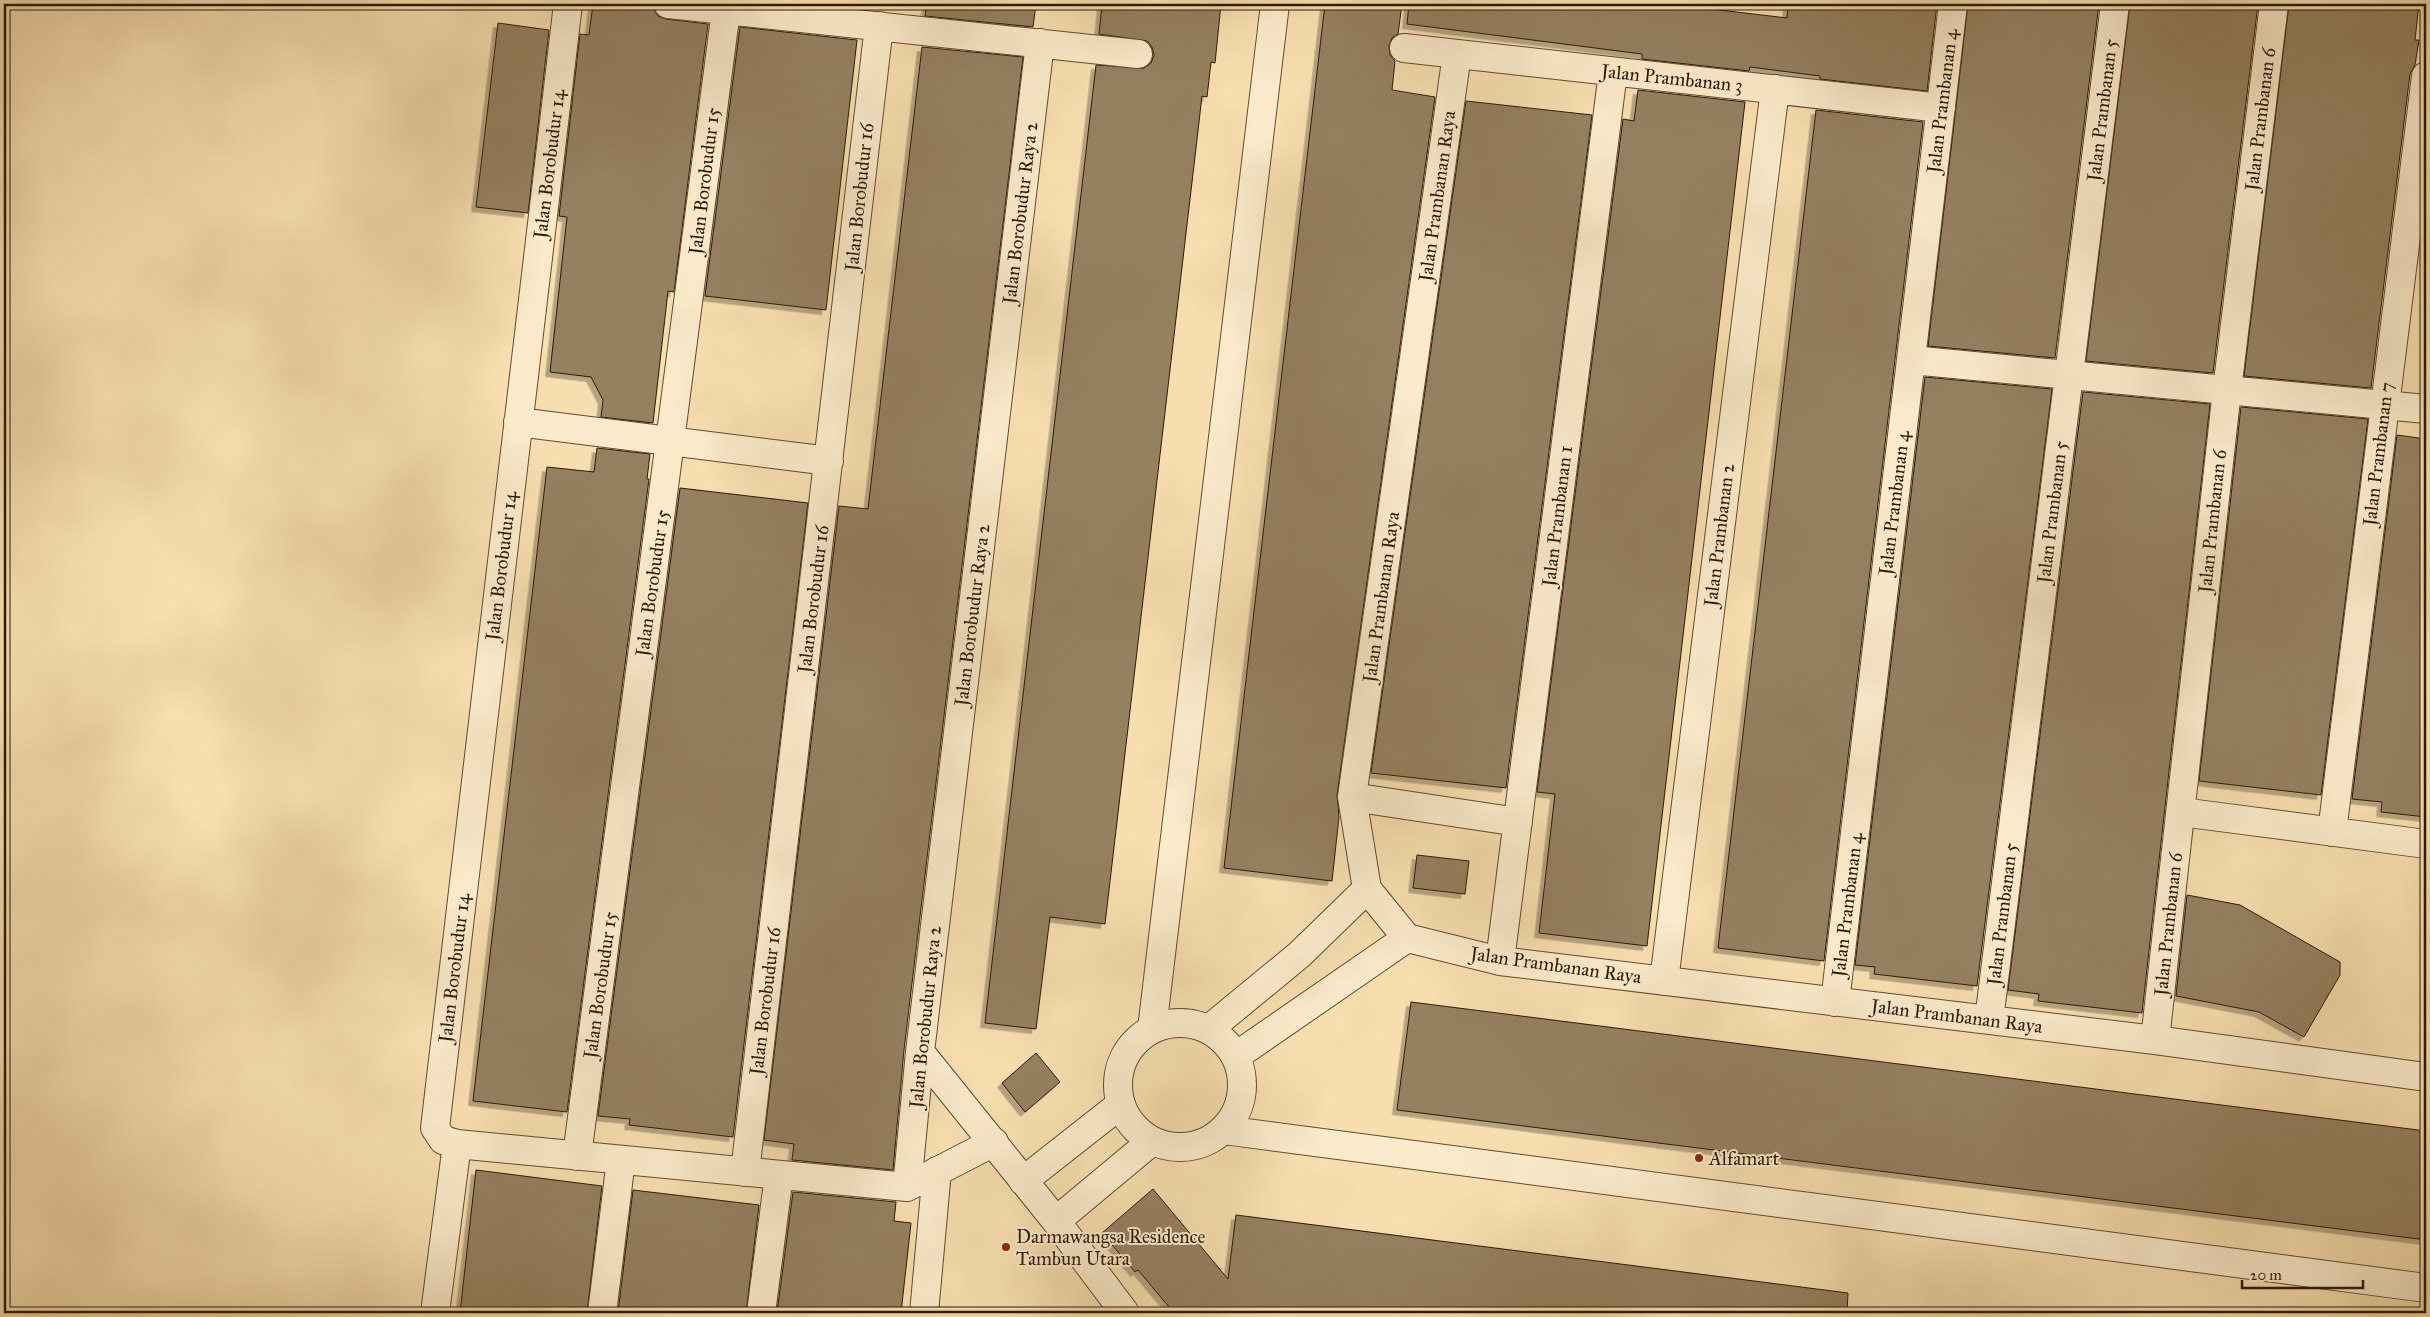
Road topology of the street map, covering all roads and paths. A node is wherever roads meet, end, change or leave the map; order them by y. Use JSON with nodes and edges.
{"nodes":[{"id":1,"x":568,"y":4,"type":"edge"},
{"id":2,"x":668,"y":4,"type":"edge"},
{"id":3,"x":1275,"y":4,"type":"edge"},
{"id":4,"x":1953,"y":4,"type":"edge"},
{"id":5,"x":2115,"y":4,"type":"edge"},
{"id":6,"x":2274,"y":4,"type":"edge"},
{"id":7,"x":726,"y":10,"type":"junction"},
{"id":8,"x":878,"y":26,"type":"junction"},
{"id":9,"x":1040,"y":43,"type":"junction"},
{"id":10,"x":1404,"y":48,"type":"dead end"},
{"id":11,"x":1138,"y":54,"type":"dead end"},
{"id":12,"x":1457,"y":54,"type":"junction"},
{"id":13,"x":1613,"y":72,"type":"junction"},
{"id":14,"x":2426,"y":76,"type":"edge"},
{"id":15,"x":1774,"y":89,"type":"junction"},
{"id":16,"x":1941,"y":108,"type":"junction"},
{"id":17,"x":1911,"y":360,"type":"junction"},
{"id":18,"x":2068,"y":375,"type":"junction"},
{"id":19,"x":2227,"y":390,"type":"junction"},
{"id":20,"x":2384,"y":405,"type":"junction"},
{"id":21,"x":2426,"y":409,"type":"edge"},
{"id":22,"x":518,"y":422,"type":"junction"},
{"id":23,"x":671,"y":442,"type":"junction"},
{"id":24,"x":829,"y":461,"type":"junction"},
{"id":25,"x":1352,"y":798,"type":"junction"},
{"id":26,"x":2181,"y":812,"type":"junction"},
{"id":27,"x":1518,"y":822,"type":"junction"},
{"id":28,"x":2332,"y":832,"type":"junction"},
{"id":29,"x":2426,"y":844,"type":"edge"},
{"id":30,"x":1367,"y":890,"type":"junction"},
{"id":31,"x":1407,"y":938,"type":"junction"},
{"id":32,"x":1500,"y":961,"type":"junction"},
{"id":33,"x":1664,"y":981,"type":"junction"},
{"id":34,"x":1835,"y":1002,"type":"junction"},
{"id":35,"x":1989,"y":1020,"type":"junction"},
{"id":36,"x":1152,"y":1028,"type":"junction"},
{"id":37,"x":1209,"y":1029,"type":"junction"},
{"id":38,"x":2155,"y":1040,"type":"junction"},
{"id":39,"x":920,"y":1052,"type":"junction"},
{"id":40,"x":1236,"y":1056,"type":"junction"},
{"id":41,"x":2426,"y":1077,"type":"edge"},
{"id":42,"x":1120,"y":1104,"type":"junction"},
{"id":43,"x":1224,"y":1130,"type":"junction"},
{"id":44,"x":1152,"y":1141,"type":"junction"},
{"id":45,"x":994,"y":1142,"type":"junction"},
{"id":46,"x":457,"y":1144,"type":"junction"},
{"id":47,"x":577,"y":1156,"type":"junction"},
{"id":48,"x":621,"y":1160,"type":"junction"},
{"id":49,"x":937,"y":1171,"type":"junction"},
{"id":50,"x":746,"y":1172,"type":"junction"},
{"id":51,"x":779,"y":1175,"type":"junction"},
{"id":52,"x":1023,"y":1180,"type":"junction"},
{"id":53,"x":907,"y":1187,"type":"junction"},
{"id":54,"x":1056,"y":1221,"type":"junction"},
{"id":55,"x":2426,"y":1288,"type":"edge"},
{"id":56,"x":434,"y":1313,"type":"edge"},
{"id":57,"x":602,"y":1313,"type":"edge"},
{"id":58,"x":761,"y":1313,"type":"edge"},
{"id":59,"x":924,"y":1313,"type":"edge"},
{"id":60,"x":1125,"y":1313,"type":"edge"}],
"edges":[{"from":1,"to":22,"type":"street","name":"Jalan Borobudur 14"},
{"from":2,"to":7,"type":"street"},
{"from":3,"to":36,"type":"street"},
{"from":4,"to":16,"type":"street","name":"Jalan Prambanan 4"},
{"from":5,"to":18,"type":"street","name":"Jalan Prambanan 5"},
{"from":6,"to":19,"type":"street","name":"Jalan Prambanan 6"},
{"from":7,"to":8,"type":"street"},
{"from":7,"to":23,"type":"street","name":"Jalan Borobudur 15"},
{"from":8,"to":9,"type":"street"},
{"from":8,"to":24,"type":"street","name":"Jalan Borobudur 16"},
{"from":9,"to":11,"type":"street"},
{"from":9,"to":39,"type":"street","name":"Jalan Borobudur Raya 2"},
{"from":10,"to":12,"type":"street","name":"Jalan Prambanan 3"},
{"from":12,"to":13,"type":"street","name":"Jalan Prambanan 3"},
{"from":12,"to":25,"type":"street","name":"Jalan Prambanan Raya"},
{"from":13,"to":15,"type":"street","name":"Jalan Prambanan 3"},
{"from":13,"to":27,"type":"street","name":"Jalan Prambanan 1"},
{"from":14,"to":20,"type":"street","name":"Jalan Prambanan 7"},
{"from":15,"to":16,"type":"street","name":"Jalan Prambanan 3"},
{"from":15,"to":33,"type":"street","name":"Jalan Prambanan 2"},
{"from":16,"to":17,"type":"street","name":"Jalan Prambanan 4"},
{"from":17,"to":18,"type":"street"},
{"from":17,"to":34,"type":"street","name":"Jalan Prambanan 4"},
{"from":18,"to":19,"type":"street"},
{"from":18,"to":35,"type":"street","name":"Jalan Prambanan 5"},
{"from":19,"to":20,"type":"street"},
{"from":19,"to":26,"type":"street","name":"Jalan Prambanan 6"},
{"from":20,"to":21,"type":"street"},
{"from":20,"to":28,"type":"street","name":"Jalan Prambanan 7"},
{"from":22,"to":23,"type":"street"},
{"from":22,"to":46,"type":"street","name":"Jalan Borobudur 14"},
{"from":23,"to":24,"type":"street"},
{"from":23,"to":47,"type":"street","name":"Jalan Borobudur 15"},
{"from":24,"to":50,"type":"street","name":"Jalan Borobudur 16"},
{"from":25,"to":27,"type":"street"},
{"from":25,"to":30,"type":"street","name":"Jalan Prambanan Raya"},
{"from":26,"to":28,"type":"street"},
{"from":26,"to":38,"type":"street","name":"Jalan Prambanan 6"},
{"from":27,"to":32,"type":"street","name":"Jalan Prambanan 1"},
{"from":28,"to":29,"type":"street"},
{"from":30,"to":31,"type":"street"},
{"from":30,"to":37,"type":"street"},
{"from":31,"to":32,"type":"street","name":"Jalan Prambanan Raya"},
{"from":31,"to":40,"type":"street"},
{"from":32,"to":33,"type":"street","name":"Jalan Prambanan Raya"},
{"from":33,"to":34,"type":"street","name":"Jalan Prambanan Raya"},
{"from":34,"to":35,"type":"street","name":"Jalan Prambanan Raya"},
{"from":35,"to":38,"type":"street","name":"Jalan Prambanan Raya"},
{"from":36,"to":37,"type":"street"},
{"from":36,"to":42,"type":"street"},
{"from":37,"to":40,"type":"street"},
{"from":38,"to":41,"type":"street","name":"Jalan Prambanan Raya"},
{"from":39,"to":45,"type":"street"},
{"from":39,"to":53,"type":"street","name":"Jalan Borobudur Raya 2"},
{"from":40,"to":43,"type":"street"},
{"from":42,"to":44,"type":"street"},
{"from":42,"to":52,"type":"street"},
{"from":43,"to":44,"type":"street"},
{"from":43,"to":55,"type":"street"},
{"from":44,"to":54,"type":"street"},
{"from":45,"to":49,"type":"street"},
{"from":45,"to":52,"type":"street"},
{"from":46,"to":47,"type":"street"},
{"from":46,"to":56,"type":"street"},
{"from":47,"to":48,"type":"street"},
{"from":48,"to":50,"type":"street"},
{"from":48,"to":57,"type":"street"},
{"from":49,"to":53,"type":"street"},
{"from":49,"to":59,"type":"street"},
{"from":50,"to":51,"type":"street"},
{"from":51,"to":53,"type":"street"},
{"from":51,"to":58,"type":"street"},
{"from":52,"to":54,"type":"street"},
{"from":54,"to":60,"type":"street"}]}
